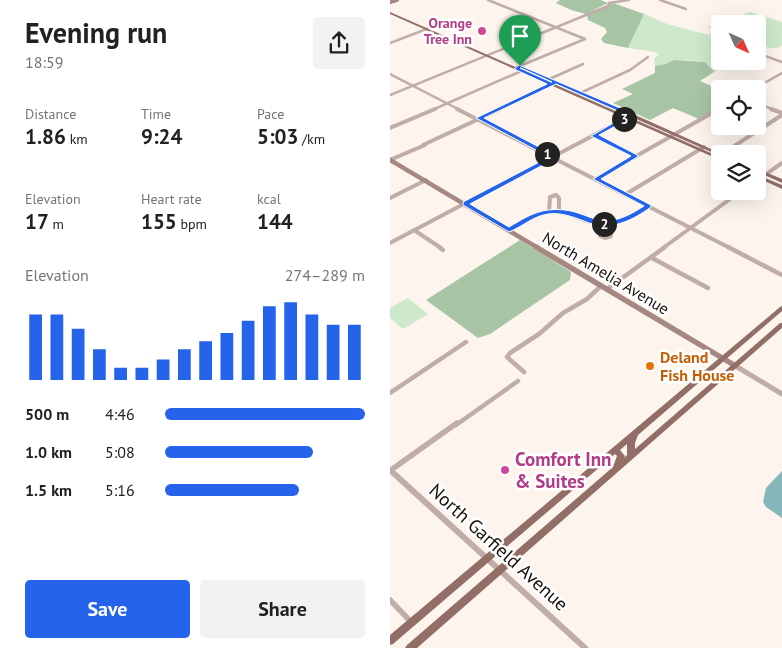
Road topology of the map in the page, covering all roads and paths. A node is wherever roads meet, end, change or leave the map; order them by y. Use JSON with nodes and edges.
{"nodes":[{"id":1,"x":397,"y":0,"type":"edge"},
{"id":2,"x":488,"y":0,"type":"edge"},
{"id":3,"x":603,"y":0,"type":"edge"},
{"id":4,"x":629,"y":0,"type":"edge"},
{"id":5,"x":660,"y":0,"type":"edge"},
{"id":6,"x":390,"y":2,"type":"edge"},
{"id":7,"x":610,"y":3,"type":"junction"},
{"id":8,"x":686,"y":9,"type":"dead end"},
{"id":9,"x":390,"y":11,"type":"edge"},
{"id":10,"x":432,"y":27,"type":"junction"},
{"id":11,"x":558,"y":27,"type":"junction"},
{"id":12,"x":427,"y":29,"type":"junction"},
{"id":13,"x":390,"y":43,"type":"edge"},
{"id":14,"x":489,"y":54,"type":"junction"},
{"id":15,"x":766,"y":56,"type":"edge"},
{"id":16,"x":648,"y":57,"type":"dead end"},
{"id":17,"x":782,"y":62,"type":"edge"},
{"id":18,"x":583,"y":64,"type":"dead end"},
{"id":19,"x":523,"y":69,"type":"junction"},
{"id":20,"x":782,"y":73,"type":"edge"},
{"id":21,"x":390,"y":74,"type":"edge"},
{"id":22,"x":550,"y":82,"type":"junction"},
{"id":23,"x":766,"y":82,"type":"edge"},
{"id":24,"x":413,"y":86,"type":"junction"},
{"id":25,"x":578,"y":94,"type":"junction"},
{"id":26,"x":390,"y":95,"type":"edge"},
{"id":27,"x":448,"y":102,"type":"junction"},
{"id":28,"x":766,"y":107,"type":"edge"},
{"id":29,"x":711,"y":113,"type":"edge"},
{"id":30,"x":782,"y":114,"type":"edge"},
{"id":31,"x":629,"y":116,"type":"junction"},
{"id":32,"x":479,"y":118,"type":"junction"},
{"id":33,"x":390,"y":128,"type":"edge"},
{"id":34,"x":594,"y":136,"type":"junction"},
{"id":35,"x":673,"y":136,"type":"junction"},
{"id":36,"x":736,"y":145,"type":"edge"},
{"id":37,"x":702,"y":148,"type":"junction"},
{"id":38,"x":711,"y":152,"type":"edge"},
{"id":39,"x":636,"y":156,"type":"junction"},
{"id":40,"x":554,"y":157,"type":"junction"},
{"id":41,"x":390,"y":160,"type":"edge"},
{"id":42,"x":782,"y":164,"type":"edge"},
{"id":43,"x":766,"y":174,"type":"edge"},
{"id":44,"x":766,"y":178,"type":"edge"},
{"id":45,"x":596,"y":179,"type":"junction"},
{"id":46,"x":766,"y":179,"type":"edge"},
{"id":47,"x":426,"y":180,"type":"junction"},
{"id":48,"x":782,"y":181,"type":"edge"},
{"id":49,"x":782,"y":187,"type":"edge"},
{"id":50,"x":626,"y":194,"type":"junction"},
{"id":51,"x":390,"y":198,"type":"edge"},
{"id":52,"x":728,"y":200,"type":"edge"},
{"id":53,"x":465,"y":204,"type":"junction"},
{"id":54,"x":649,"y":206,"type":"junction"},
{"id":55,"x":549,"y":212,"type":"junction"},
{"id":56,"x":559,"y":212,"type":"junction"},
{"id":57,"x":600,"y":223,"type":"junction"},
{"id":58,"x":610,"y":224,"type":"junction"},
{"id":59,"x":688,"y":227,"type":"junction"},
{"id":60,"x":414,"y":230,"type":"junction"},
{"id":61,"x":509,"y":230,"type":"junction"},
{"id":62,"x":390,"y":243,"type":"edge"},
{"id":63,"x":443,"y":250,"type":"dead end"},
{"id":64,"x":652,"y":258,"type":"junction"},
{"id":65,"x":782,"y":275,"type":"edge"},
{"id":66,"x":604,"y":288,"type":"junction"},
{"id":67,"x":708,"y":288,"type":"dead end"},
{"id":68,"x":782,"y":308,"type":"edge"},
{"id":69,"x":782,"y":325,"type":"edge"},
{"id":70,"x":466,"y":342,"type":"dead end"},
{"id":71,"x":723,"y":358,"type":"junction"},
{"id":72,"x":734,"y":365,"type":"junction"},
{"id":73,"x":524,"y":372,"type":"dead end"},
{"id":74,"x":518,"y":381,"type":"dead end"},
{"id":75,"x":390,"y":393,"type":"edge"},
{"id":76,"x":782,"y":394,"type":"edge"},
{"id":77,"x":634,"y":434,"type":"junction"},
{"id":78,"x":616,"y":449,"type":"junction"},
{"id":79,"x":631,"y":455,"type":"junction"},
{"id":80,"x":616,"y":468,"type":"junction"},
{"id":81,"x":390,"y":470,"type":"edge"},
{"id":82,"x":488,"y":557,"type":"junction"},
{"id":83,"x":501,"y":569,"type":"junction"},
{"id":84,"x":390,"y":600,"type":"edge"},
{"id":85,"x":412,"y":623,"type":"junction"},
{"id":86,"x":390,"y":641,"type":"edge"},
{"id":87,"x":410,"y":648,"type":"edge"},
{"id":88,"x":585,"y":648,"type":"edge"}],
"edges":[{"from":1,"to":6,"type":"main road"},
{"from":2,"to":11,"type":"street"},
{"from":3,"to":7,"type":"street"},
{"from":4,"to":7,"type":"street"},
{"from":5,"to":8,"type":"street"},
{"from":7,"to":11,"type":"street"},
{"from":9,"to":10,"type":"main road"},
{"from":9,"to":12,"type":"main road"},
{"from":10,"to":12,"type":"street"},
{"from":10,"to":14,"type":"main road"},
{"from":11,"to":14,"type":"street"},
{"from":11,"to":19,"type":"street"},
{"from":12,"to":13,"type":"street"},
{"from":12,"to":14,"type":"main road"},
{"from":14,"to":19,"type":"main road"},
{"from":14,"to":19,"type":"main road"},
{"from":14,"to":24,"type":"street"},
{"from":15,"to":17,"type":"street"},
{"from":16,"to":25,"type":"street"},
{"from":18,"to":22,"type":"street"},
{"from":19,"to":22,"type":"main road"},
{"from":19,"to":27,"type":"street"},
{"from":20,"to":23,"type":"street"},
{"from":21,"to":24,"type":"street"},
{"from":22,"to":25,"type":"main road"},
{"from":22,"to":32,"type":"street"},
{"from":24,"to":26,"type":"street"},
{"from":24,"to":27,"type":"street"},
{"from":25,"to":31,"type":"main road"},
{"from":27,"to":32,"type":"street"},
{"from":27,"to":33,"type":"street"},
{"from":28,"to":30,"type":"street"},
{"from":29,"to":35,"type":"street"},
{"from":30,"to":36,"type":"street"},
{"from":31,"to":34,"type":"street"},
{"from":31,"to":35,"type":"main road"},
{"from":32,"to":40,"type":"street"},
{"from":32,"to":41,"type":"street"},
{"from":34,"to":39,"type":"street"},
{"from":34,"to":40,"type":"street"},
{"from":35,"to":37,"type":"main road"},
{"from":35,"to":39,"type":"street"},
{"from":37,"to":38,"type":"main road"},
{"from":37,"to":50,"type":"street"},
{"from":39,"to":45,"type":"street"},
{"from":40,"to":45,"type":"street"},
{"from":40,"to":53,"type":"street"},
{"from":41,"to":47,"type":"main road","name":"North Amelia Avenue"},
{"from":42,"to":43,"type":"street"},
{"from":44,"to":48,"type":"main road"},
{"from":45,"to":50,"type":"street"},
{"from":46,"to":49,"type":"main road"},
{"from":47,"to":51,"type":"street"},
{"from":47,"to":53,"type":"main road","name":"North Amelia Avenue"},
{"from":50,"to":54,"type":"street"},
{"from":52,"to":59,"type":"street"},
{"from":53,"to":60,"type":"street"},
{"from":53,"to":61,"type":"main road","name":"North Amelia Avenue"},
{"from":54,"to":58,"type":"street"},
{"from":54,"to":59,"type":"street"},
{"from":55,"to":56,"type":"street"},
{"from":55,"to":56,"type":"street"},
{"from":55,"to":61,"type":"street"},
{"from":56,"to":57,"type":"street"},
{"from":57,"to":58,"type":"street"},
{"from":57,"to":58,"type":"street"},
{"from":59,"to":64,"type":"street"},
{"from":59,"to":65,"type":"street"},
{"from":60,"to":62,"type":"street"},
{"from":60,"to":63,"type":"street"},
{"from":61,"to":66,"type":"main road","name":"North Amelia Avenue"},
{"from":64,"to":66,"type":"street"},
{"from":64,"to":67,"type":"street"},
{"from":66,"to":71,"type":"main road","name":"North Amelia Avenue"},
{"from":66,"to":73,"type":"street"},
{"from":68,"to":71,"type":"main road"},
{"from":69,"to":72,"type":"main road"},
{"from":70,"to":75,"type":"street"},
{"from":71,"to":72,"type":"main road","name":"North Amelia Avenue"},
{"from":71,"to":77,"type":"main road"},
{"from":72,"to":76,"type":"street","name":"North Amelia Avenue"},
{"from":72,"to":79,"type":"main road"},
{"from":74,"to":81,"type":"street"},
{"from":77,"to":78,"type":"main road"},
{"from":77,"to":79,"type":"main road"},
{"from":78,"to":80,"type":"main road"},
{"from":78,"to":82,"type":"main road"},
{"from":79,"to":80,"type":"main road"},
{"from":80,"to":83,"type":"main road"},
{"from":81,"to":82,"type":"street","name":"North Garfield Avenue"},
{"from":82,"to":83,"type":"street","name":"North Garfield Avenue"},
{"from":82,"to":85,"type":"main road"},
{"from":83,"to":87,"type":"main road"},
{"from":83,"to":88,"type":"street","name":"North Garfield Avenue"},
{"from":84,"to":85,"type":"street"},
{"from":85,"to":86,"type":"main road"}]}
